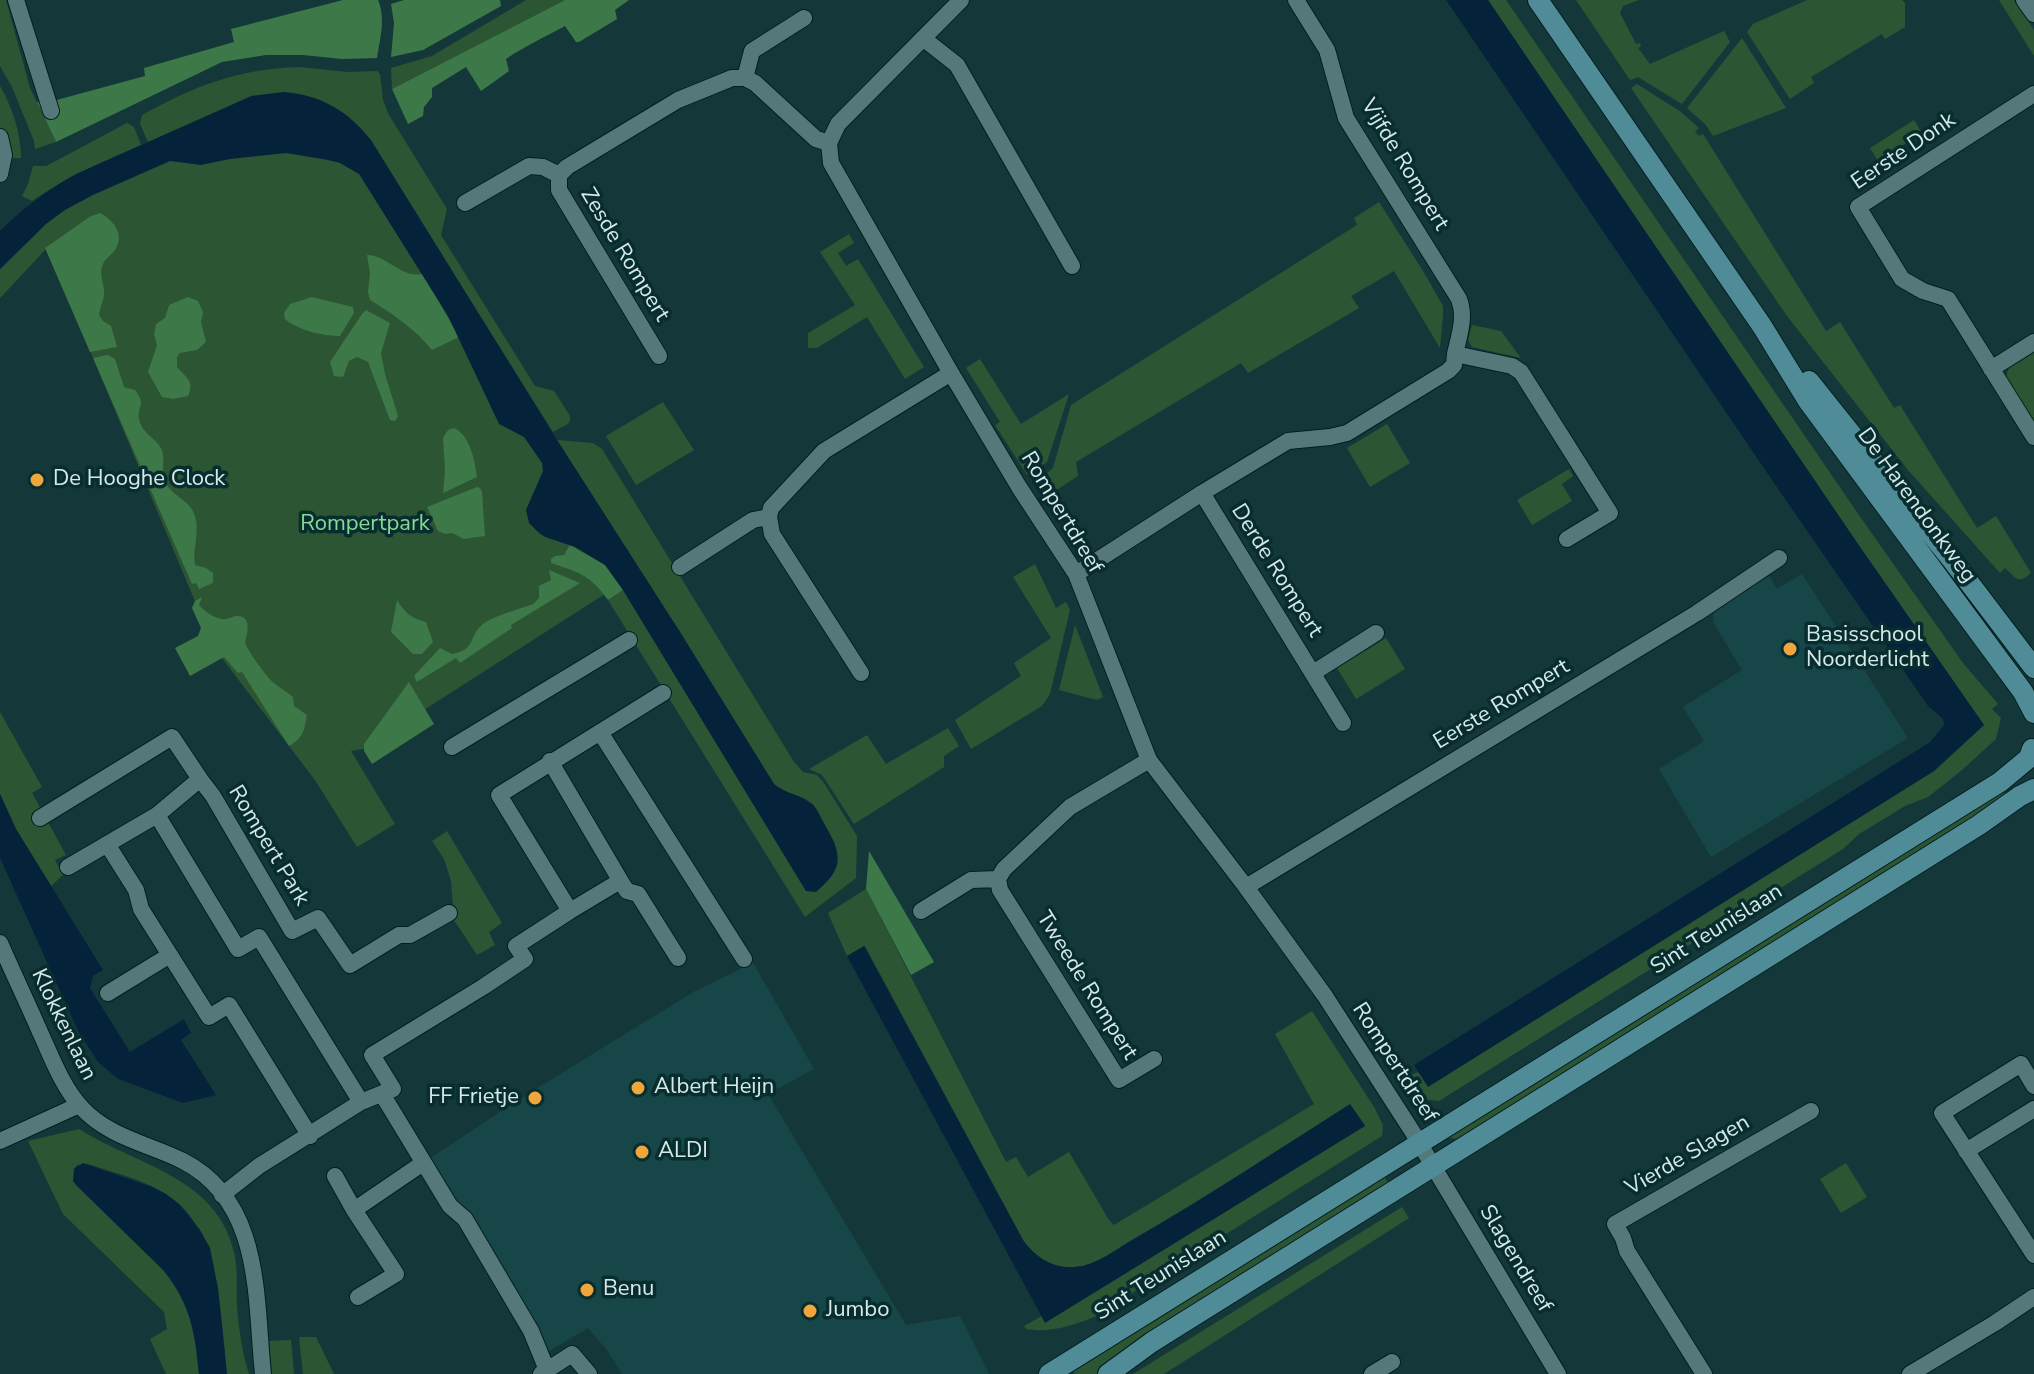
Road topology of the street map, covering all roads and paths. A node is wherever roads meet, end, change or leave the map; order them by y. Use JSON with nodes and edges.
{"nodes":[{"id":1,"x":16,"y":0,"type":"edge"},
{"id":2,"x":961,"y":0,"type":"edge"},
{"id":3,"x":1296,"y":0,"type":"edge"},
{"id":4,"x":1538,"y":0,"type":"edge"},
{"id":5,"x":2024,"y":0,"type":"edge"},
{"id":6,"x":2034,"y":14,"type":"edge"},
{"id":7,"x":804,"y":18,"type":"dead end"},
{"id":8,"x":924,"y":39,"type":"junction"},
{"id":9,"x":745,"y":78,"type":"junction"},
{"id":10,"x":2034,"y":94,"type":"edge"},
{"id":11,"x":51,"y":111,"type":"dead end"},
{"id":12,"x":0,"y":137,"type":"edge"},
{"id":13,"x":829,"y":143,"type":"junction"},
{"id":14,"x":0,"y":174,"type":"edge"},
{"id":15,"x":559,"y":175,"type":"junction"},
{"id":16,"x":465,"y":203,"type":"dead end"},
{"id":17,"x":1072,"y":266,"type":"dead end"},
{"id":18,"x":1762,"y":326,"type":"junction"},
{"id":19,"x":2034,"y":342,"type":"edge"},
{"id":20,"x":1455,"y":354,"type":"junction"},
{"id":21,"x":659,"y":356,"type":"dead end"},
{"id":22,"x":1991,"y":369,"type":"junction"},
{"id":23,"x":951,"y":373,"type":"junction"},
{"id":24,"x":2034,"y":437,"type":"edge"},
{"id":25,"x":1202,"y":493,"type":"junction"},
{"id":26,"x":769,"y":517,"type":"junction"},
{"id":27,"x":1567,"y":539,"type":"dead end"},
{"id":28,"x":1779,"y":558,"type":"dead end"},
{"id":29,"x":680,"y":567,"type":"dead end"},
{"id":30,"x":1076,"y":574,"type":"junction"},
{"id":31,"x":1376,"y":633,"type":"dead end"},
{"id":32,"x":629,"y":640,"type":"dead end"},
{"id":33,"x":2034,"y":668,"type":"edge"},
{"id":34,"x":861,"y":673,"type":"dead end"},
{"id":35,"x":1313,"y":673,"type":"junction"},
{"id":36,"x":663,"y":693,"type":"dead end"},
{"id":37,"x":2034,"y":713,"type":"edge"},
{"id":38,"x":1343,"y":723,"type":"dead end"},
{"id":39,"x":600,"y":732,"type":"junction"},
{"id":40,"x":452,"y":747,"type":"dead end"},
{"id":41,"x":2033,"y":750,"type":"edge"},
{"id":42,"x":1149,"y":760,"type":"junction"},
{"id":43,"x":550,"y":761,"type":"junction"},
{"id":44,"x":200,"y":779,"type":"junction"},
{"id":45,"x":2034,"y":789,"type":"edge"},
{"id":46,"x":157,"y":815,"type":"junction"},
{"id":47,"x":40,"y":818,"type":"dead end"},
{"id":48,"x":107,"y":844,"type":"junction"},
{"id":49,"x":68,"y":867,"type":"dead end"},
{"id":50,"x":998,"y":879,"type":"junction"},
{"id":51,"x":620,"y":881,"type":"junction"},
{"id":52,"x":1246,"y":887,"type":"junction"},
{"id":53,"x":570,"y":911,"type":"junction"},
{"id":54,"x":921,"y":911,"type":"dead end"},
{"id":55,"x":449,"y":913,"type":"dead end"},
{"id":56,"x":0,"y":943,"type":"edge"},
{"id":57,"x":170,"y":955,"type":"junction"},
{"id":58,"x":678,"y":958,"type":"dead end"},
{"id":59,"x":744,"y":959,"type":"dead end"},
{"id":60,"x":108,"y":993,"type":"dead end"},
{"id":61,"x":1154,"y":1059,"type":"dead end"},
{"id":62,"x":2034,"y":1086,"type":"edge"},
{"id":63,"x":382,"y":1094,"type":"junction"},
{"id":64,"x":361,"y":1102,"type":"junction"},
{"id":65,"x":79,"y":1105,"type":"junction"},
{"id":66,"x":2034,"y":1109,"type":"edge"},
{"id":67,"x":1811,"y":1111,"type":"dead end"},
{"id":68,"x":310,"y":1136,"type":"junction"},
{"id":69,"x":0,"y":1141,"type":"edge"},
{"id":70,"x":1420,"y":1143,"type":"junction"},
{"id":71,"x":1966,"y":1151,"type":"junction"},
{"id":72,"x":423,"y":1163,"type":"junction"},
{"id":73,"x":1434,"y":1166,"type":"junction"},
{"id":74,"x":335,"y":1176,"type":"dead end"},
{"id":75,"x":222,"y":1195,"type":"junction"},
{"id":76,"x":354,"y":1210,"type":"junction"},
{"id":77,"x":2029,"y":1238,"type":"edge"},
{"id":78,"x":2034,"y":1255,"type":"edge"},
{"id":79,"x":358,"y":1297,"type":"dead end"},
{"id":80,"x":2034,"y":1297,"type":"edge"},
{"id":81,"x":1392,"y":1362,"type":"dead end"},
{"id":82,"x":544,"y":1372,"type":"edge"},
{"id":83,"x":263,"y":1374,"type":"edge"},
{"id":84,"x":589,"y":1374,"type":"edge"},
{"id":85,"x":1049,"y":1374,"type":"edge"},
{"id":86,"x":1108,"y":1374,"type":"edge"},
{"id":87,"x":1372,"y":1374,"type":"edge"},
{"id":88,"x":1558,"y":1374,"type":"edge"},
{"id":89,"x":1704,"y":1374,"type":"edge"},
{"id":90,"x":1910,"y":1374,"type":"edge"}],
"edges":[{"from":1,"to":11,"type":"street"},
{"from":2,"to":8,"type":"street"},
{"from":3,"to":20,"type":"street","name":"Vijfde Rompert"},
{"from":4,"to":18,"type":"street","name":"De Harendonkweg"},
{"from":5,"to":6,"type":"street"},
{"from":7,"to":9,"type":"street"},
{"from":8,"to":13,"type":"street"},
{"from":8,"to":17,"type":"street"},
{"from":9,"to":13,"type":"street"},
{"from":9,"to":15,"type":"street","name":"Zesde Rompert"},
{"from":10,"to":22,"type":"street","name":"Eerste Donk"},
{"from":12,"to":14,"type":"street"},
{"from":13,"to":23,"type":"street","name":"Rompertdreef"},
{"from":15,"to":16,"type":"street","name":"Zesde Rompert"},
{"from":15,"to":21,"type":"street","name":"Zesde Rompert"},
{"from":18,"to":33,"type":"street","name":"De Harendonkweg"},
{"from":18,"to":37,"type":"street","name":"De Harendonkweg"},
{"from":19,"to":22,"type":"street"},
{"from":20,"to":25,"type":"street","name":"Derde Rompert"},
{"from":20,"to":27,"type":"street"},
{"from":22,"to":24,"type":"street","name":"Eerste Donk"},
{"from":23,"to":26,"type":"street"},
{"from":23,"to":30,"type":"street","name":"Rompertdreef"},
{"from":25,"to":30,"type":"street","name":"Derde Rompert"},
{"from":25,"to":35,"type":"street","name":"Derde Rompert"},
{"from":26,"to":29,"type":"street"},
{"from":26,"to":34,"type":"street"},
{"from":28,"to":52,"type":"street","name":"Eerste Rompert"},
{"from":30,"to":42,"type":"street","name":"Rompertdreef"},
{"from":31,"to":35,"type":"street","name":"Derde Rompert"},
{"from":32,"to":40,"type":"street"},
{"from":35,"to":38,"type":"street","name":"Derde Rompert"},
{"from":36,"to":39,"type":"street"},
{"from":39,"to":43,"type":"street"},
{"from":39,"to":59,"type":"street"},
{"from":41,"to":70,"type":"street","name":"Sint Teunislaan"},
{"from":42,"to":50,"type":"street"},
{"from":42,"to":52,"type":"street","name":"Rompertdreef"},
{"from":43,"to":51,"type":"street"},
{"from":43,"to":53,"type":"street"},
{"from":44,"to":46,"type":"street","name":"Rompert Park"},
{"from":44,"to":47,"type":"street","name":"Rompert Park"},
{"from":44,"to":55,"type":"street","name":"Rompert Park"},
{"from":45,"to":73,"type":"street"},
{"from":46,"to":48,"type":"street","name":"Rompert Park"},
{"from":46,"to":64,"type":"street"},
{"from":48,"to":49,"type":"street","name":"Rompert Park"},
{"from":48,"to":57,"type":"street"},
{"from":50,"to":54,"type":"street"},
{"from":50,"to":61,"type":"street","name":"Tweede Rompert"},
{"from":51,"to":53,"type":"street"},
{"from":51,"to":58,"type":"street"},
{"from":52,"to":70,"type":"street","name":"Rompertdreef"},
{"from":53,"to":63,"type":"street"},
{"from":56,"to":65,"type":"street","name":"Klokkenlaan"},
{"from":57,"to":60,"type":"street"},
{"from":57,"to":68,"type":"street"},
{"from":62,"to":71,"type":"street"},
{"from":63,"to":64,"type":"street"},
{"from":63,"to":72,"type":"street"},
{"from":64,"to":68,"type":"street"},
{"from":65,"to":69,"type":"street"},
{"from":65,"to":75,"type":"street","name":"Klokkenlaan"},
{"from":66,"to":71,"type":"street"},
{"from":67,"to":89,"type":"street","name":"Vierde Slagen"},
{"from":68,"to":75,"type":"street"},
{"from":70,"to":73,"type":"street"},
{"from":70,"to":85,"type":"street","name":"Sint Teunislaan"},
{"from":71,"to":77,"type":"street"},
{"from":72,"to":76,"type":"street"},
{"from":72,"to":82,"type":"street"},
{"from":73,"to":86,"type":"street"},
{"from":73,"to":88,"type":"street","name":"Slagendreef"},
{"from":74,"to":76,"type":"street"},
{"from":75,"to":83,"type":"street","name":"Klokkenlaan"},
{"from":76,"to":79,"type":"street"},
{"from":77,"to":78,"type":"street"},
{"from":80,"to":90,"type":"street"},
{"from":81,"to":87,"type":"street"},
{"from":82,"to":84,"type":"street"}]}
